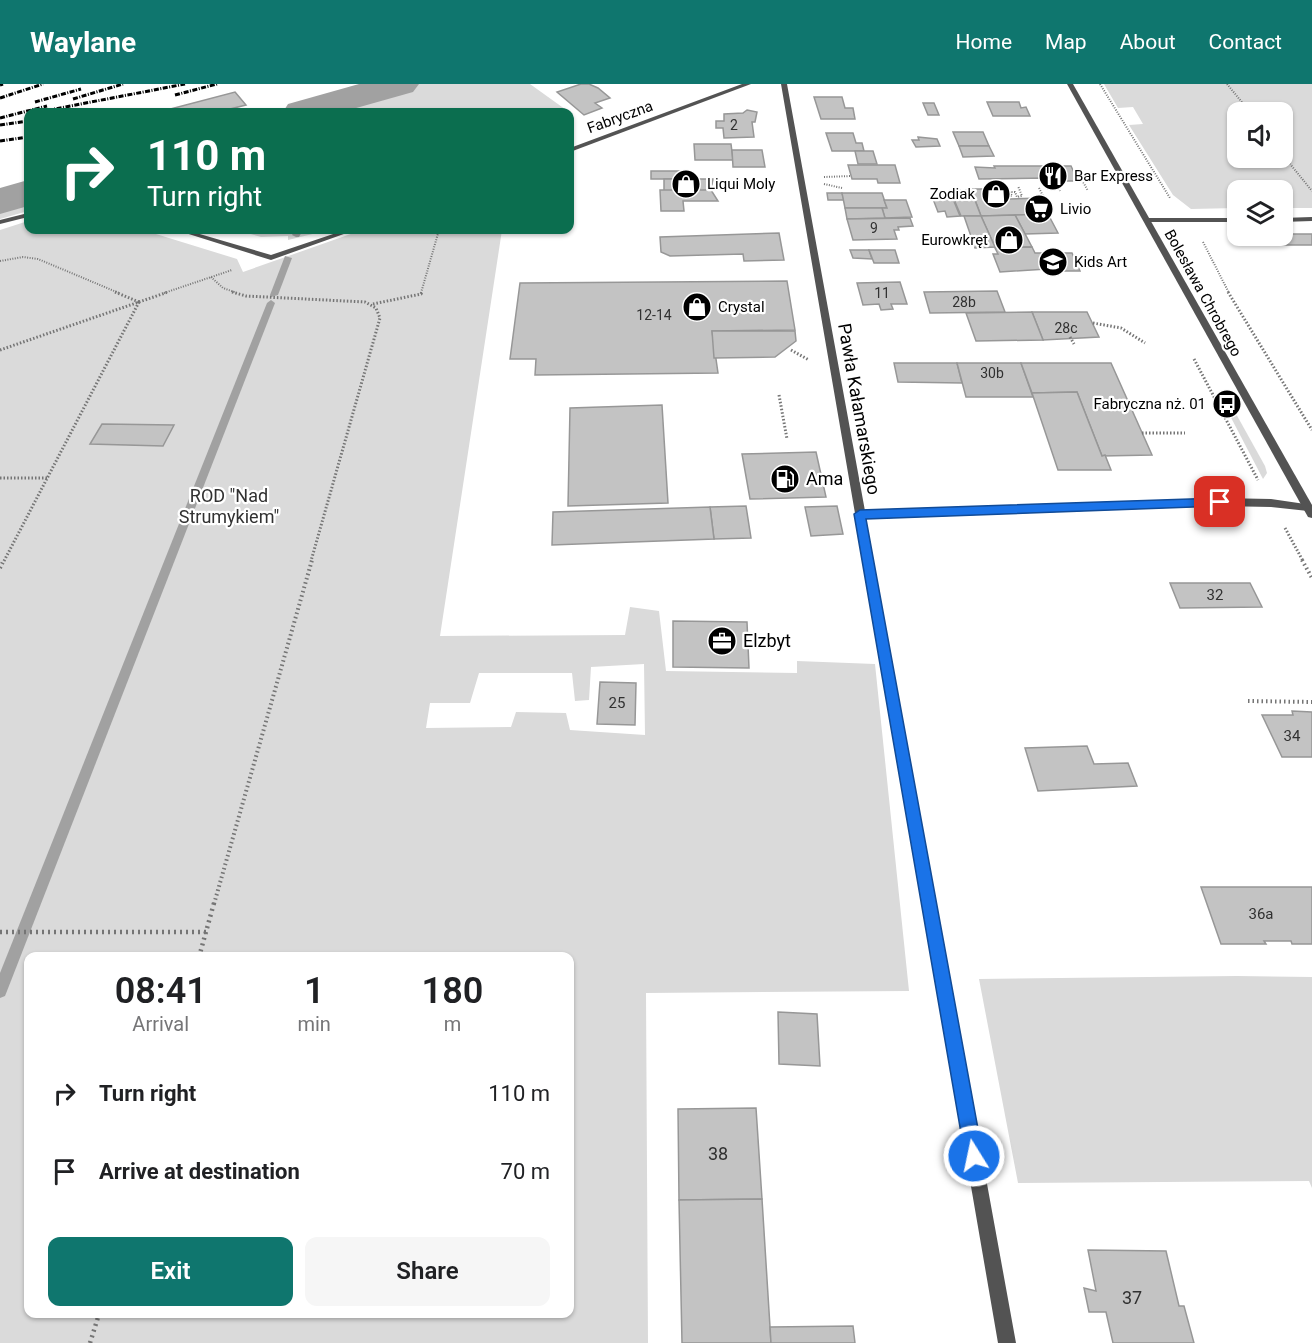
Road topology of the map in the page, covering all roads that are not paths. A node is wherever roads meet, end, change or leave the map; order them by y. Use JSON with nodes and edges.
{"nodes":[{"id":1,"x":748,"y":84,"type":"edge"},
{"id":2,"x":784,"y":84,"type":"edge"},
{"id":3,"x":1070,"y":84,"type":"edge"},
{"id":4,"x":574,"y":149,"type":"edge"},
{"id":5,"x":24,"y":216,"type":"edge"},
{"id":6,"x":1312,"y":219,"type":"edge"},
{"id":7,"x":1147,"y":220,"type":"junction"},
{"id":8,"x":1227,"y":220,"type":"edge"},
{"id":9,"x":1293,"y":220,"type":"edge"},
{"id":10,"x":0,"y":222,"type":"edge"},
{"id":11,"x":193,"y":234,"type":"edge"},
{"id":12,"x":340,"y":234,"type":"edge"},
{"id":13,"x":1310,"y":511,"type":"edge"},
{"id":14,"x":860,"y":514,"type":"junction"},
{"id":15,"x":1007,"y":1343,"type":"edge"}],
"edges":[{"from":1,"to":4,"type":"street","name":"Fabryczna"},
{"from":2,"to":14,"type":"street","name":"Pawła Kałamarskiego"},
{"from":3,"to":7,"type":"street","name":"Bolesława Chrobrego"},
{"from":5,"to":10,"type":"street"},
{"from":6,"to":9,"type":"street"},
{"from":7,"to":8,"type":"street"},
{"from":7,"to":13,"type":"street","name":"Bolesława Chrobrego"},
{"from":11,"to":12,"type":"street"},
{"from":13,"to":14,"type":"street"},
{"from":14,"to":15,"type":"street","name":"Pawła Kałamarskiego"}]}
